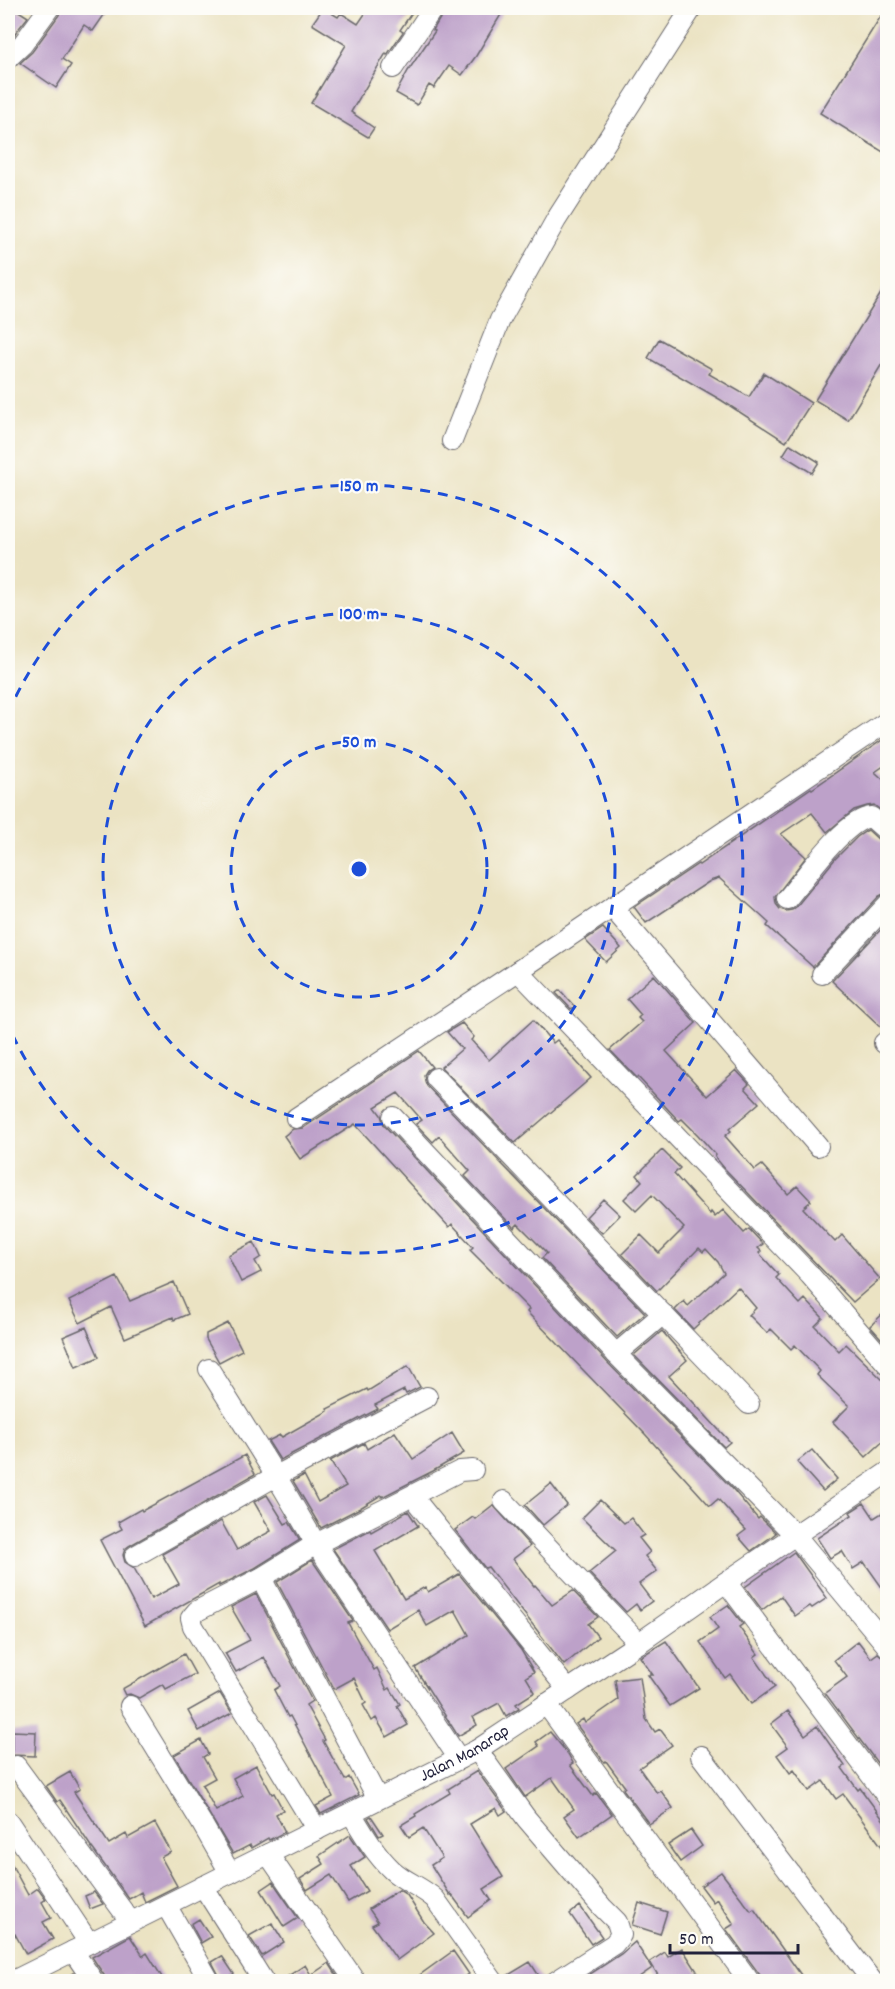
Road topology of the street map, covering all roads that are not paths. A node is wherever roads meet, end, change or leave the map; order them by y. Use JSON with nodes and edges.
{"nodes":[{"id":1,"x":49,"y":8,"type":"edge"},
{"id":2,"x":433,"y":8,"type":"edge"},
{"id":3,"x":692,"y":8,"type":"edge"},
{"id":4,"x":8,"y":58,"type":"edge"},
{"id":5,"x":393,"y":68,"type":"dead end"},
{"id":6,"x":452,"y":441,"type":"dead end"},
{"id":7,"x":888,"y":721,"type":"edge"},
{"id":8,"x":888,"y":832,"type":"edge"},
{"id":9,"x":787,"y":899,"type":"dead end"},
{"id":10,"x":888,"y":904,"type":"edge"},
{"id":11,"x":612,"y":907,"type":"junction"},
{"id":12,"x":518,"y":970,"type":"junction"},
{"id":13,"x":822,"y":974,"type":"dead end"},
{"id":14,"x":436,"y":1078,"type":"dead end"},
{"id":15,"x":393,"y":1117,"type":"dead end"},
{"id":16,"x":296,"y":1118,"type":"dead end"},
{"id":17,"x":818,"y":1146,"type":"dead end"},
{"id":18,"x":663,"y":1314,"type":"junction"},
{"id":19,"x":616,"y":1354,"type":"junction"},
{"id":20,"x":888,"y":1365,"type":"edge"},
{"id":21,"x":209,"y":1369,"type":"dead end"},
{"id":22,"x":427,"y":1397,"type":"dead end"},
{"id":23,"x":749,"y":1404,"type":"dead end"},
{"id":24,"x":473,"y":1470,"type":"dead end"},
{"id":25,"x":888,"y":1472,"type":"edge"},
{"id":26,"x":276,"y":1476,"type":"junction"},
{"id":27,"x":412,"y":1497,"type":"junction"},
{"id":28,"x":504,"y":1501,"type":"dead end"},
{"id":29,"x":795,"y":1535,"type":"junction"},
{"id":30,"x":316,"y":1544,"type":"junction"},
{"id":31,"x":135,"y":1556,"type":"dead end"},
{"id":32,"x":261,"y":1578,"type":"junction"},
{"id":33,"x":726,"y":1582,"type":"junction"},
{"id":34,"x":639,"y":1643,"type":"junction"},
{"id":35,"x":888,"y":1647,"type":"edge"},
{"id":36,"x":568,"y":1690,"type":"junction"},
{"id":37,"x":546,"y":1704,"type":"junction"},
{"id":38,"x":130,"y":1706,"type":"dead end"},
{"id":39,"x":468,"y":1754,"type":"junction"},
{"id":40,"x":701,"y":1755,"type":"dead end"},
{"id":41,"x":16,"y":1766,"type":"dead end"},
{"id":42,"x":888,"y":1798,"type":"edge"},
{"id":43,"x":378,"y":1799,"type":"junction"},
{"id":44,"x":351,"y":1814,"type":"junction"},
{"id":45,"x":8,"y":1821,"type":"edge"},
{"id":46,"x":317,"y":1830,"type":"junction"},
{"id":47,"x":268,"y":1854,"type":"junction"},
{"id":48,"x":230,"y":1873,"type":"junction"},
{"id":49,"x":203,"y":1886,"type":"junction"},
{"id":50,"x":166,"y":1905,"type":"junction"},
{"id":51,"x":132,"y":1922,"type":"junction"},
{"id":52,"x":81,"y":1947,"type":"junction"},
{"id":53,"x":43,"y":1975,"type":"edge"},
{"id":54,"x":11,"y":1982,"type":"edge"},
{"id":55,"x":94,"y":1982,"type":"edge"},
{"id":56,"x":210,"y":1982,"type":"edge"},
{"id":57,"x":264,"y":1982,"type":"edge"},
{"id":58,"x":356,"y":1982,"type":"edge"},
{"id":59,"x":494,"y":1982,"type":"edge"},
{"id":60,"x":555,"y":1982,"type":"edge"},
{"id":61,"x":750,"y":1982,"type":"edge"},
{"id":62,"x":873,"y":1982,"type":"edge"}],
"edges":[{"from":1,"to":4,"type":"street"},
{"from":2,"to":5,"type":"street"},
{"from":3,"to":6,"type":"street"},
{"from":7,"to":11,"type":"street"},
{"from":8,"to":9,"type":"street"},
{"from":10,"to":13,"type":"street"},
{"from":11,"to":12,"type":"street"},
{"from":11,"to":17,"type":"street"},
{"from":12,"to":16,"type":"street"},
{"from":12,"to":20,"type":"street"},
{"from":14,"to":18,"type":"street"},
{"from":15,"to":19,"type":"street"},
{"from":18,"to":19,"type":"street"},
{"from":18,"to":23,"type":"street"},
{"from":19,"to":29,"type":"street"},
{"from":21,"to":26,"type":"street"},
{"from":22,"to":26,"type":"street"},
{"from":24,"to":27,"type":"street"},
{"from":25,"to":29,"type":"street","name":"Jalan Manarap"},
{"from":26,"to":30,"type":"street"},
{"from":26,"to":31,"type":"street"},
{"from":27,"to":30,"type":"street"},
{"from":27,"to":36,"type":"street"},
{"from":28,"to":34,"type":"street"},
{"from":29,"to":33,"type":"street","name":"Jalan Manarap"},
{"from":29,"to":35,"type":"street"},
{"from":30,"to":32,"type":"street"},
{"from":30,"to":39,"type":"street"},
{"from":32,"to":43,"type":"street"},
{"from":32,"to":46,"type":"street"},
{"from":33,"to":34,"type":"street","name":"Jalan Manarap"},
{"from":33,"to":42,"type":"street"},
{"from":34,"to":36,"type":"street","name":"Jalan Manarap"},
{"from":36,"to":37,"type":"street","name":"Jalan Manarap"},
{"from":37,"to":39,"type":"street","name":"Jalan Manarap"},
{"from":37,"to":61,"type":"street"},
{"from":38,"to":48,"type":"street"},
{"from":39,"to":43,"type":"street","name":"Jalan Manarap"},
{"from":39,"to":60,"type":"street"},
{"from":40,"to":62,"type":"street"},
{"from":41,"to":51,"type":"street"},
{"from":43,"to":44,"type":"street","name":"Jalan Manarap"},
{"from":44,"to":46,"type":"street","name":"Jalan Manarap"},
{"from":44,"to":59,"type":"street"},
{"from":45,"to":52,"type":"street"},
{"from":46,"to":47,"type":"street","name":"Jalan Manarap"},
{"from":47,"to":48,"type":"street","name":"Jalan Manarap"},
{"from":47,"to":58,"type":"street"},
{"from":48,"to":49,"type":"street","name":"Jalan Manarap"},
{"from":49,"to":50,"type":"street","name":"Jalan Manarap"},
{"from":49,"to":57,"type":"street"},
{"from":50,"to":51,"type":"street","name":"Jalan Manarap"},
{"from":50,"to":56,"type":"street"},
{"from":51,"to":52,"type":"street","name":"Jalan Manarap"},
{"from":52,"to":53,"type":"street","name":"Jalan Manarap"},
{"from":52,"to":55,"type":"street"},
{"from":53,"to":54,"type":"street","name":"Jalan Manarap"}]}
